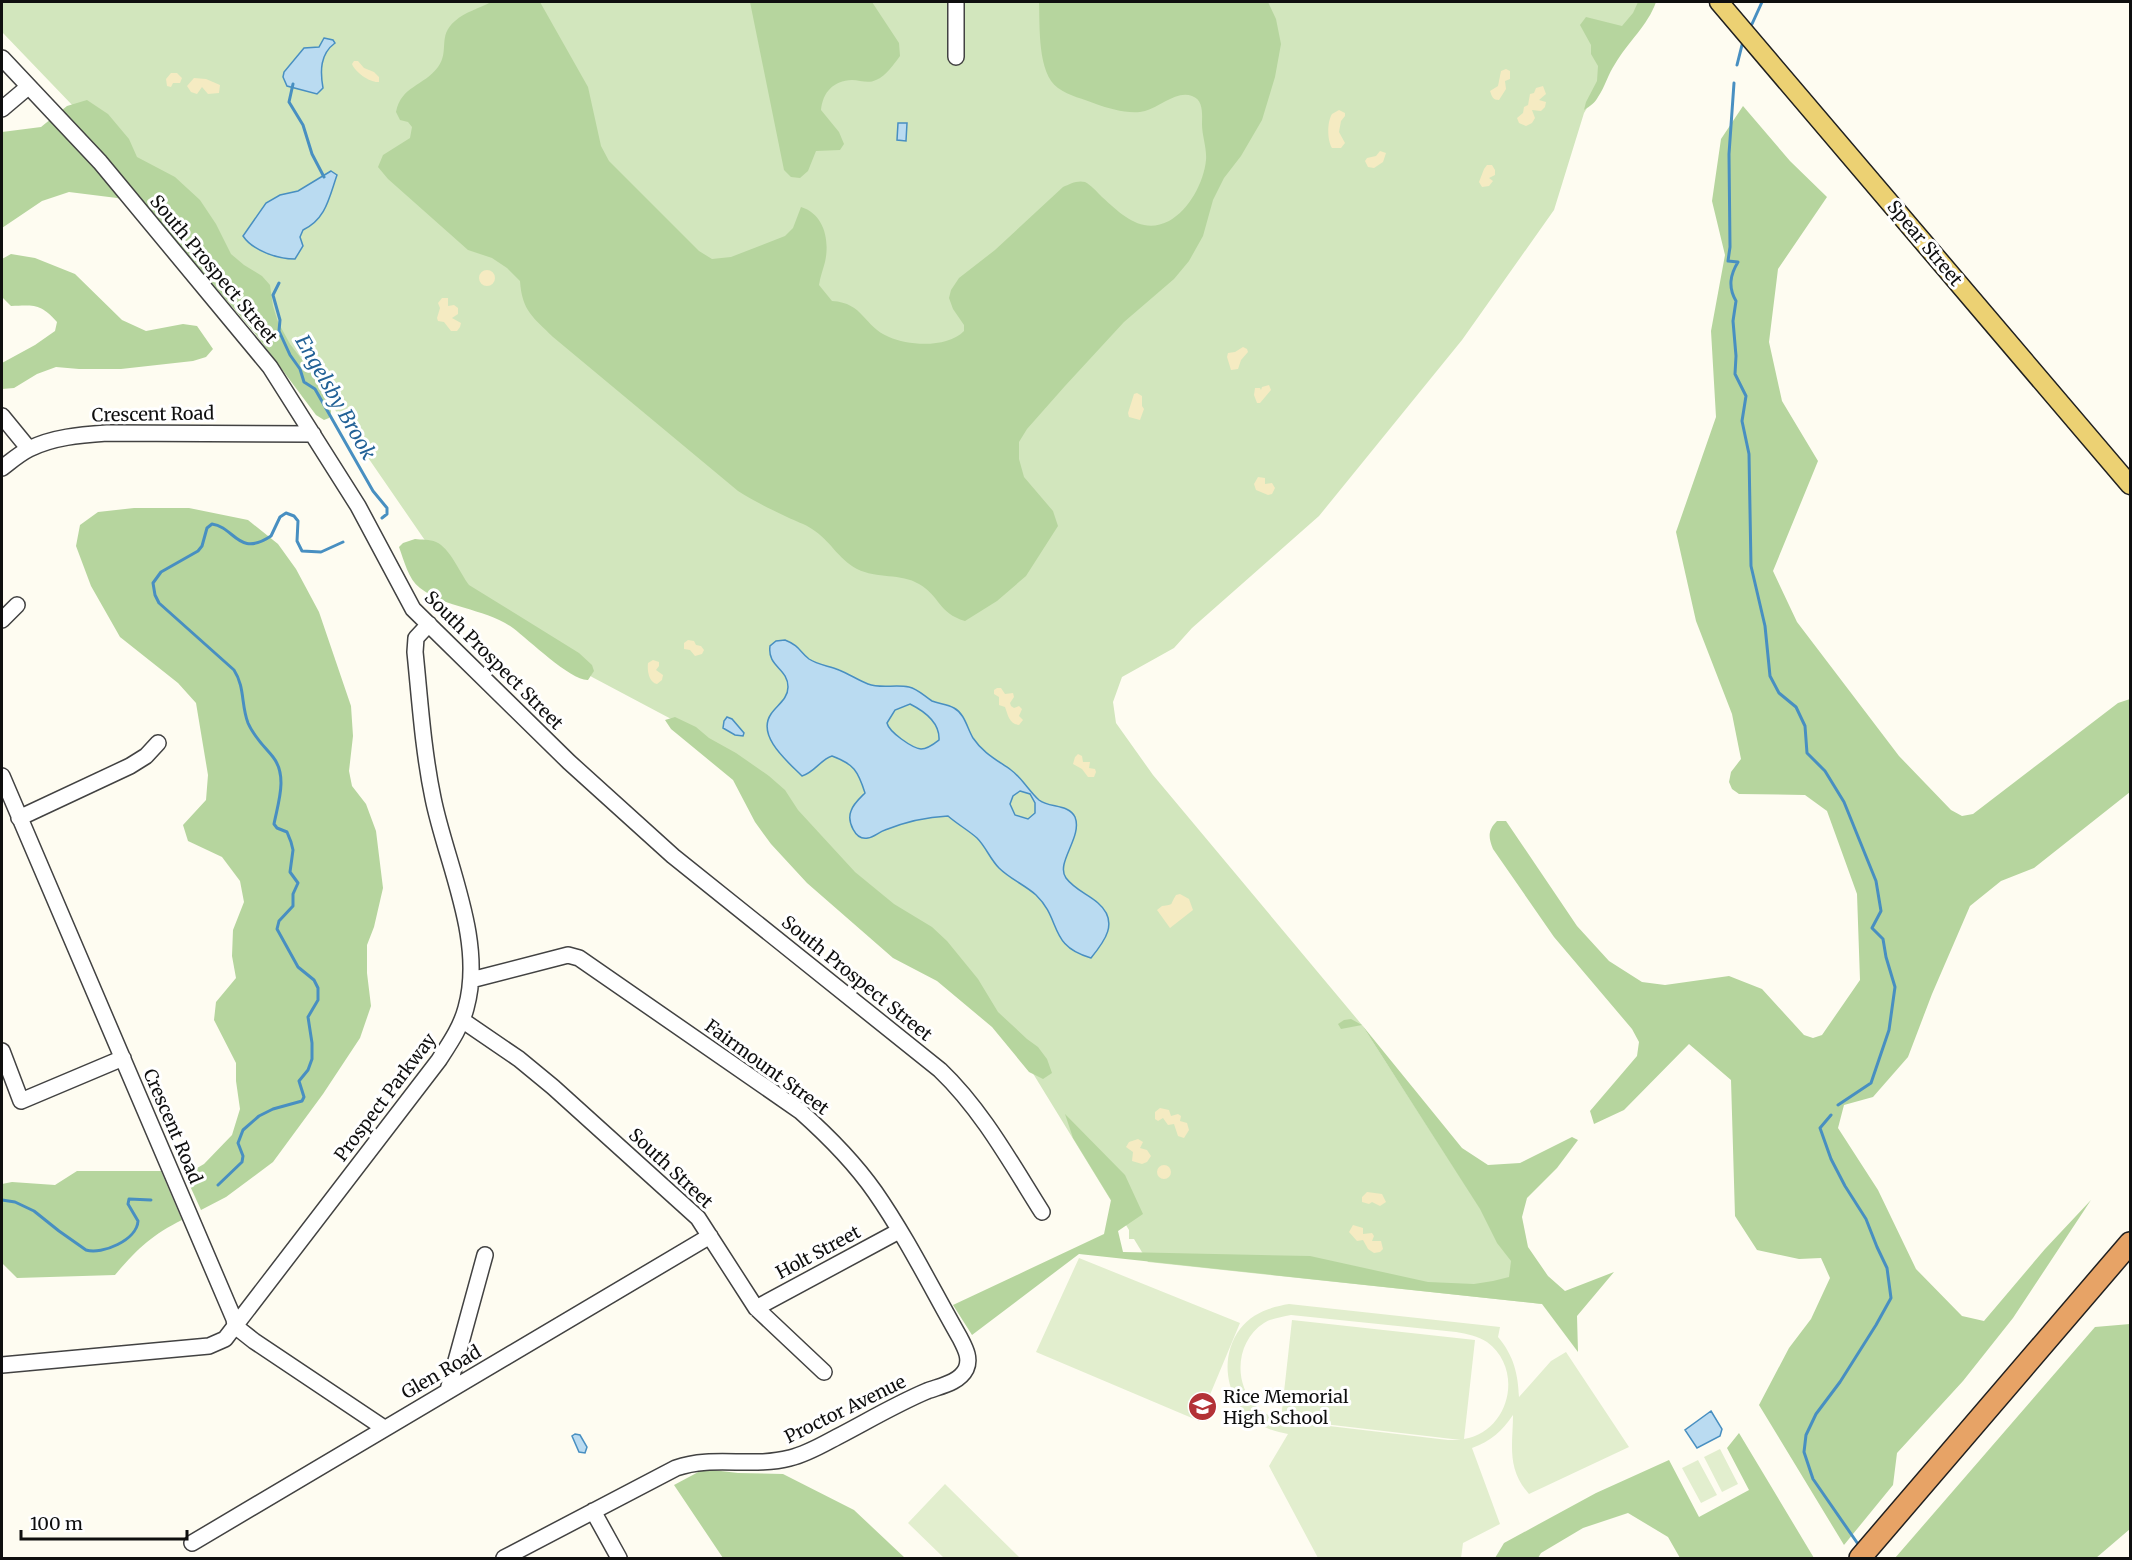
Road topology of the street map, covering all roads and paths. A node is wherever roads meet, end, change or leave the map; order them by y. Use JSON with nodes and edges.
{"nodes":[{"id":1,"x":956,"y":2,"type":"edge"},
{"id":2,"x":1719,"y":2,"type":"edge"},
{"id":3,"x":956,"y":57,"type":"dead end"},
{"id":4,"x":2,"y":58,"type":"edge"},
{"id":5,"x":28,"y":87,"type":"junction"},
{"id":6,"x":2,"y":109,"type":"edge"},
{"id":7,"x":2,"y":416,"type":"edge"},
{"id":8,"x":313,"y":434,"type":"junction"},
{"id":9,"x":29,"y":449,"type":"junction"},
{"id":10,"x":2,"y":468,"type":"edge"},
{"id":11,"x":2130,"y":485,"type":"edge"},
{"id":12,"x":17,"y":605,"type":"dead end"},
{"id":13,"x":2,"y":620,"type":"edge"},
{"id":14,"x":429,"y":624,"type":"junction"},
{"id":15,"x":158,"y":743,"type":"dead end"},
{"id":16,"x":2,"y":776,"type":"edge"},
{"id":17,"x":20,"y":818,"type":"junction"},
{"id":18,"x":471,"y":980,"type":"junction"},
{"id":19,"x":462,"y":1020,"type":"junction"},
{"id":20,"x":2,"y":1051,"type":"edge"},
{"id":21,"x":123,"y":1058,"type":"junction"},
{"id":22,"x":1042,"y":1212,"type":"dead end"},
{"id":23,"x":899,"y":1231,"type":"junction"},
{"id":24,"x":710,"y":1236,"type":"junction"},
{"id":25,"x":2130,"y":1243,"type":"edge"},
{"id":26,"x":485,"y":1255,"type":"dead end"},
{"id":27,"x":756,"y":1308,"type":"junction"},
{"id":28,"x":235,"y":1326,"type":"junction"},
{"id":29,"x":2,"y":1365,"type":"edge"},
{"id":30,"x":966,"y":1369,"type":"joint"},
{"id":31,"x":824,"y":1372,"type":"dead end"},
{"id":32,"x":448,"y":1390,"type":"junction"},
{"id":33,"x":384,"y":1428,"type":"junction"},
{"id":34,"x":593,"y":1511,"type":"junction"},
{"id":35,"x":192,"y":1543,"type":"dead end"},
{"id":36,"x":504,"y":1558,"type":"edge"},
{"id":37,"x":619,"y":1558,"type":"edge"},
{"id":38,"x":1860,"y":1558,"type":"edge"}],
"edges":[{"from":1,"to":3,"type":"street"},
{"from":2,"to":11,"type":"main road","name":"Spear Street"},
{"from":4,"to":5,"type":"street","name":"South Prospect Street"},
{"from":5,"to":6,"type":"street"},
{"from":5,"to":8,"type":"street","name":"South Prospect Street"},
{"from":7,"to":9,"type":"street"},
{"from":8,"to":9,"type":"street","name":"Crescent Road"},
{"from":8,"to":14,"type":"street","name":"South Prospect Street"},
{"from":9,"to":10,"type":"street","name":"Crescent Road"},
{"from":12,"to":13,"type":"street"},
{"from":14,"to":18,"type":"street","name":"Prospect Parkway"},
{"from":14,"to":22,"type":"street","name":"South Prospect Street"},
{"from":15,"to":17,"type":"street"},
{"from":16,"to":17,"type":"street","name":"Crescent Road"},
{"from":17,"to":21,"type":"street","name":"Crescent Road"},
{"from":18,"to":19,"type":"street","name":"Prospect Parkway"},
{"from":18,"to":23,"type":"street","name":"Fairmount Street"},
{"from":19,"to":24,"type":"street","name":"South Street"},
{"from":19,"to":28,"type":"street","name":"Prospect Parkway"},
{"from":20,"to":21,"type":"street"},
{"from":21,"to":28,"type":"street","name":"Crescent Road"},
{"from":23,"to":27,"type":"street","name":"Holt Street"},
{"from":23,"to":30,"type":"street","name":"Fairmount Street"},
{"from":24,"to":27,"type":"street","name":"South Street"},
{"from":24,"to":32,"type":"street","name":"Glen Road"},
{"from":25,"to":38,"type":"highway"},
{"from":26,"to":32,"type":"street"},
{"from":27,"to":31,"type":"street","name":"South Street"},
{"from":28,"to":29,"type":"street","name":"Prospect Parkway"},
{"from":28,"to":33,"type":"street"},
{"from":30,"to":34,"type":"street","name":"Proctor Avenue"},
{"from":32,"to":33,"type":"street","name":"Glen Road"},
{"from":33,"to":35,"type":"street","name":"Glen Road"},
{"from":34,"to":36,"type":"street","name":"Proctor Avenue"},
{"from":34,"to":37,"type":"street"}]}
